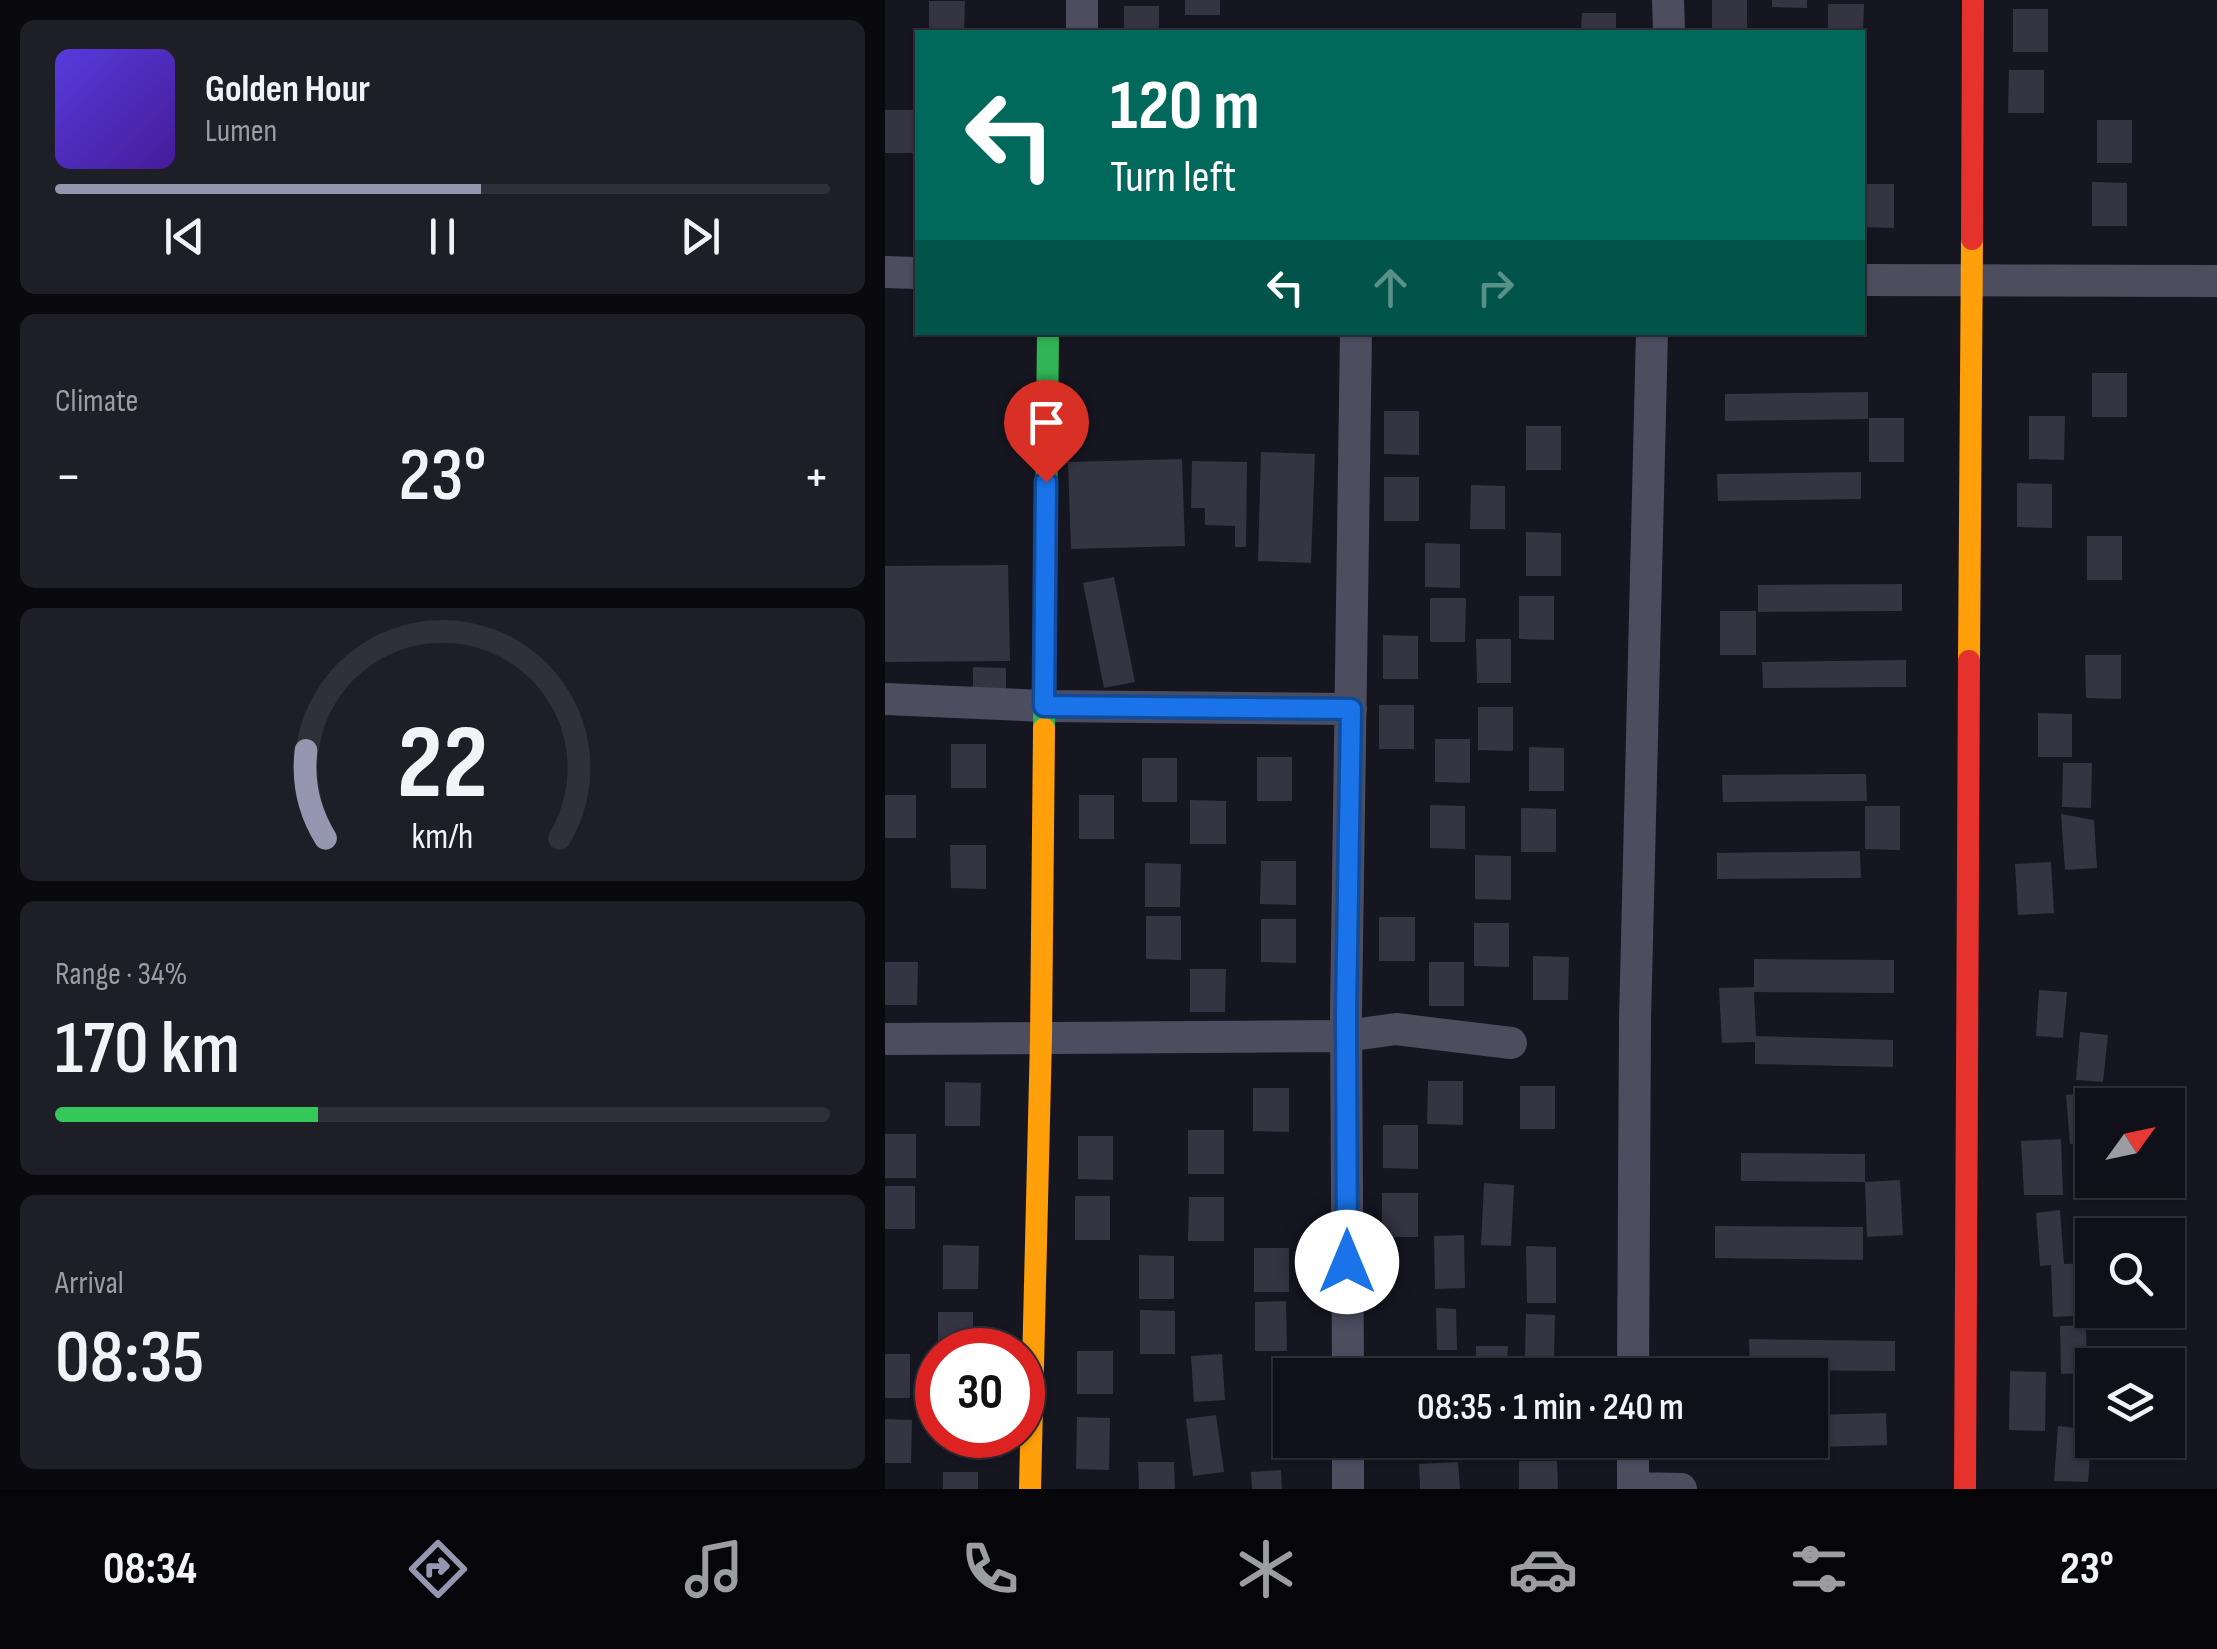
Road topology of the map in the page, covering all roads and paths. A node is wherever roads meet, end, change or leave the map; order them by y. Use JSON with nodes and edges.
{"nodes":[{"id":1,"x":1082,"y":0,"type":"edge"},
{"id":2,"x":1668,"y":0,"type":"edge"},
{"id":3,"x":1973,"y":0,"type":"edge"},
{"id":4,"x":1082,"y":30,"type":"edge"},
{"id":5,"x":1669,"y":30,"type":"edge"},
{"id":6,"x":885,"y":272,"type":"edge"},
{"id":7,"x":915,"y":272,"type":"edge"},
{"id":8,"x":1971,"y":279,"type":"junction"},
{"id":9,"x":1865,"y":280,"type":"edge"},
{"id":10,"x":2217,"y":281,"type":"edge"},
{"id":11,"x":1047,"y":335,"type":"edge"},
{"id":12,"x":1356,"y":335,"type":"edge"},
{"id":13,"x":1652,"y":335,"type":"edge"},
{"id":14,"x":885,"y":699,"type":"edge"},
{"id":15,"x":1044,"y":706,"type":"junction"},
{"id":16,"x":1351,"y":709,"type":"junction"},
{"id":17,"x":1347,"y":1036,"type":"junction"},
{"id":18,"x":885,"y":1038,"type":"edge"},
{"id":19,"x":1041,"y":1038,"type":"junction"},
{"id":20,"x":1511,"y":1044,"type":"dead end"},
{"id":21,"x":1347,"y":1358,"type":"edge"},
{"id":22,"x":1633,"y":1358,"type":"edge"},
{"id":23,"x":1348,"y":1458,"type":"edge"},
{"id":24,"x":1633,"y":1458,"type":"edge"},
{"id":25,"x":1030,"y":1489,"type":"edge"},
{"id":26,"x":1348,"y":1489,"type":"edge"},
{"id":27,"x":1633,"y":1489,"type":"edge"},
{"id":28,"x":1681,"y":1489,"type":"edge"},
{"id":29,"x":1965,"y":1489,"type":"edge"}],
"edges":[{"from":1,"to":4,"type":"street"},
{"from":2,"to":5,"type":"street"},
{"from":3,"to":8,"type":"street"},
{"from":6,"to":7,"type":"street"},
{"from":8,"to":9,"type":"street"},
{"from":8,"to":10,"type":"street"},
{"from":8,"to":29,"type":"street"},
{"from":11,"to":15,"type":"street"},
{"from":12,"to":16,"type":"street"},
{"from":13,"to":22,"type":"street"},
{"from":14,"to":15,"type":"street"},
{"from":15,"to":16,"type":"street"},
{"from":15,"to":19,"type":"street"},
{"from":16,"to":17,"type":"street"},
{"from":17,"to":19,"type":"street"},
{"from":17,"to":20,"type":"street"},
{"from":17,"to":21,"type":"street"},
{"from":18,"to":19,"type":"street"},
{"from":19,"to":25,"type":"street"},
{"from":23,"to":26,"type":"street"},
{"from":24,"to":27,"type":"street"},
{"from":27,"to":28,"type":"street"}]}
